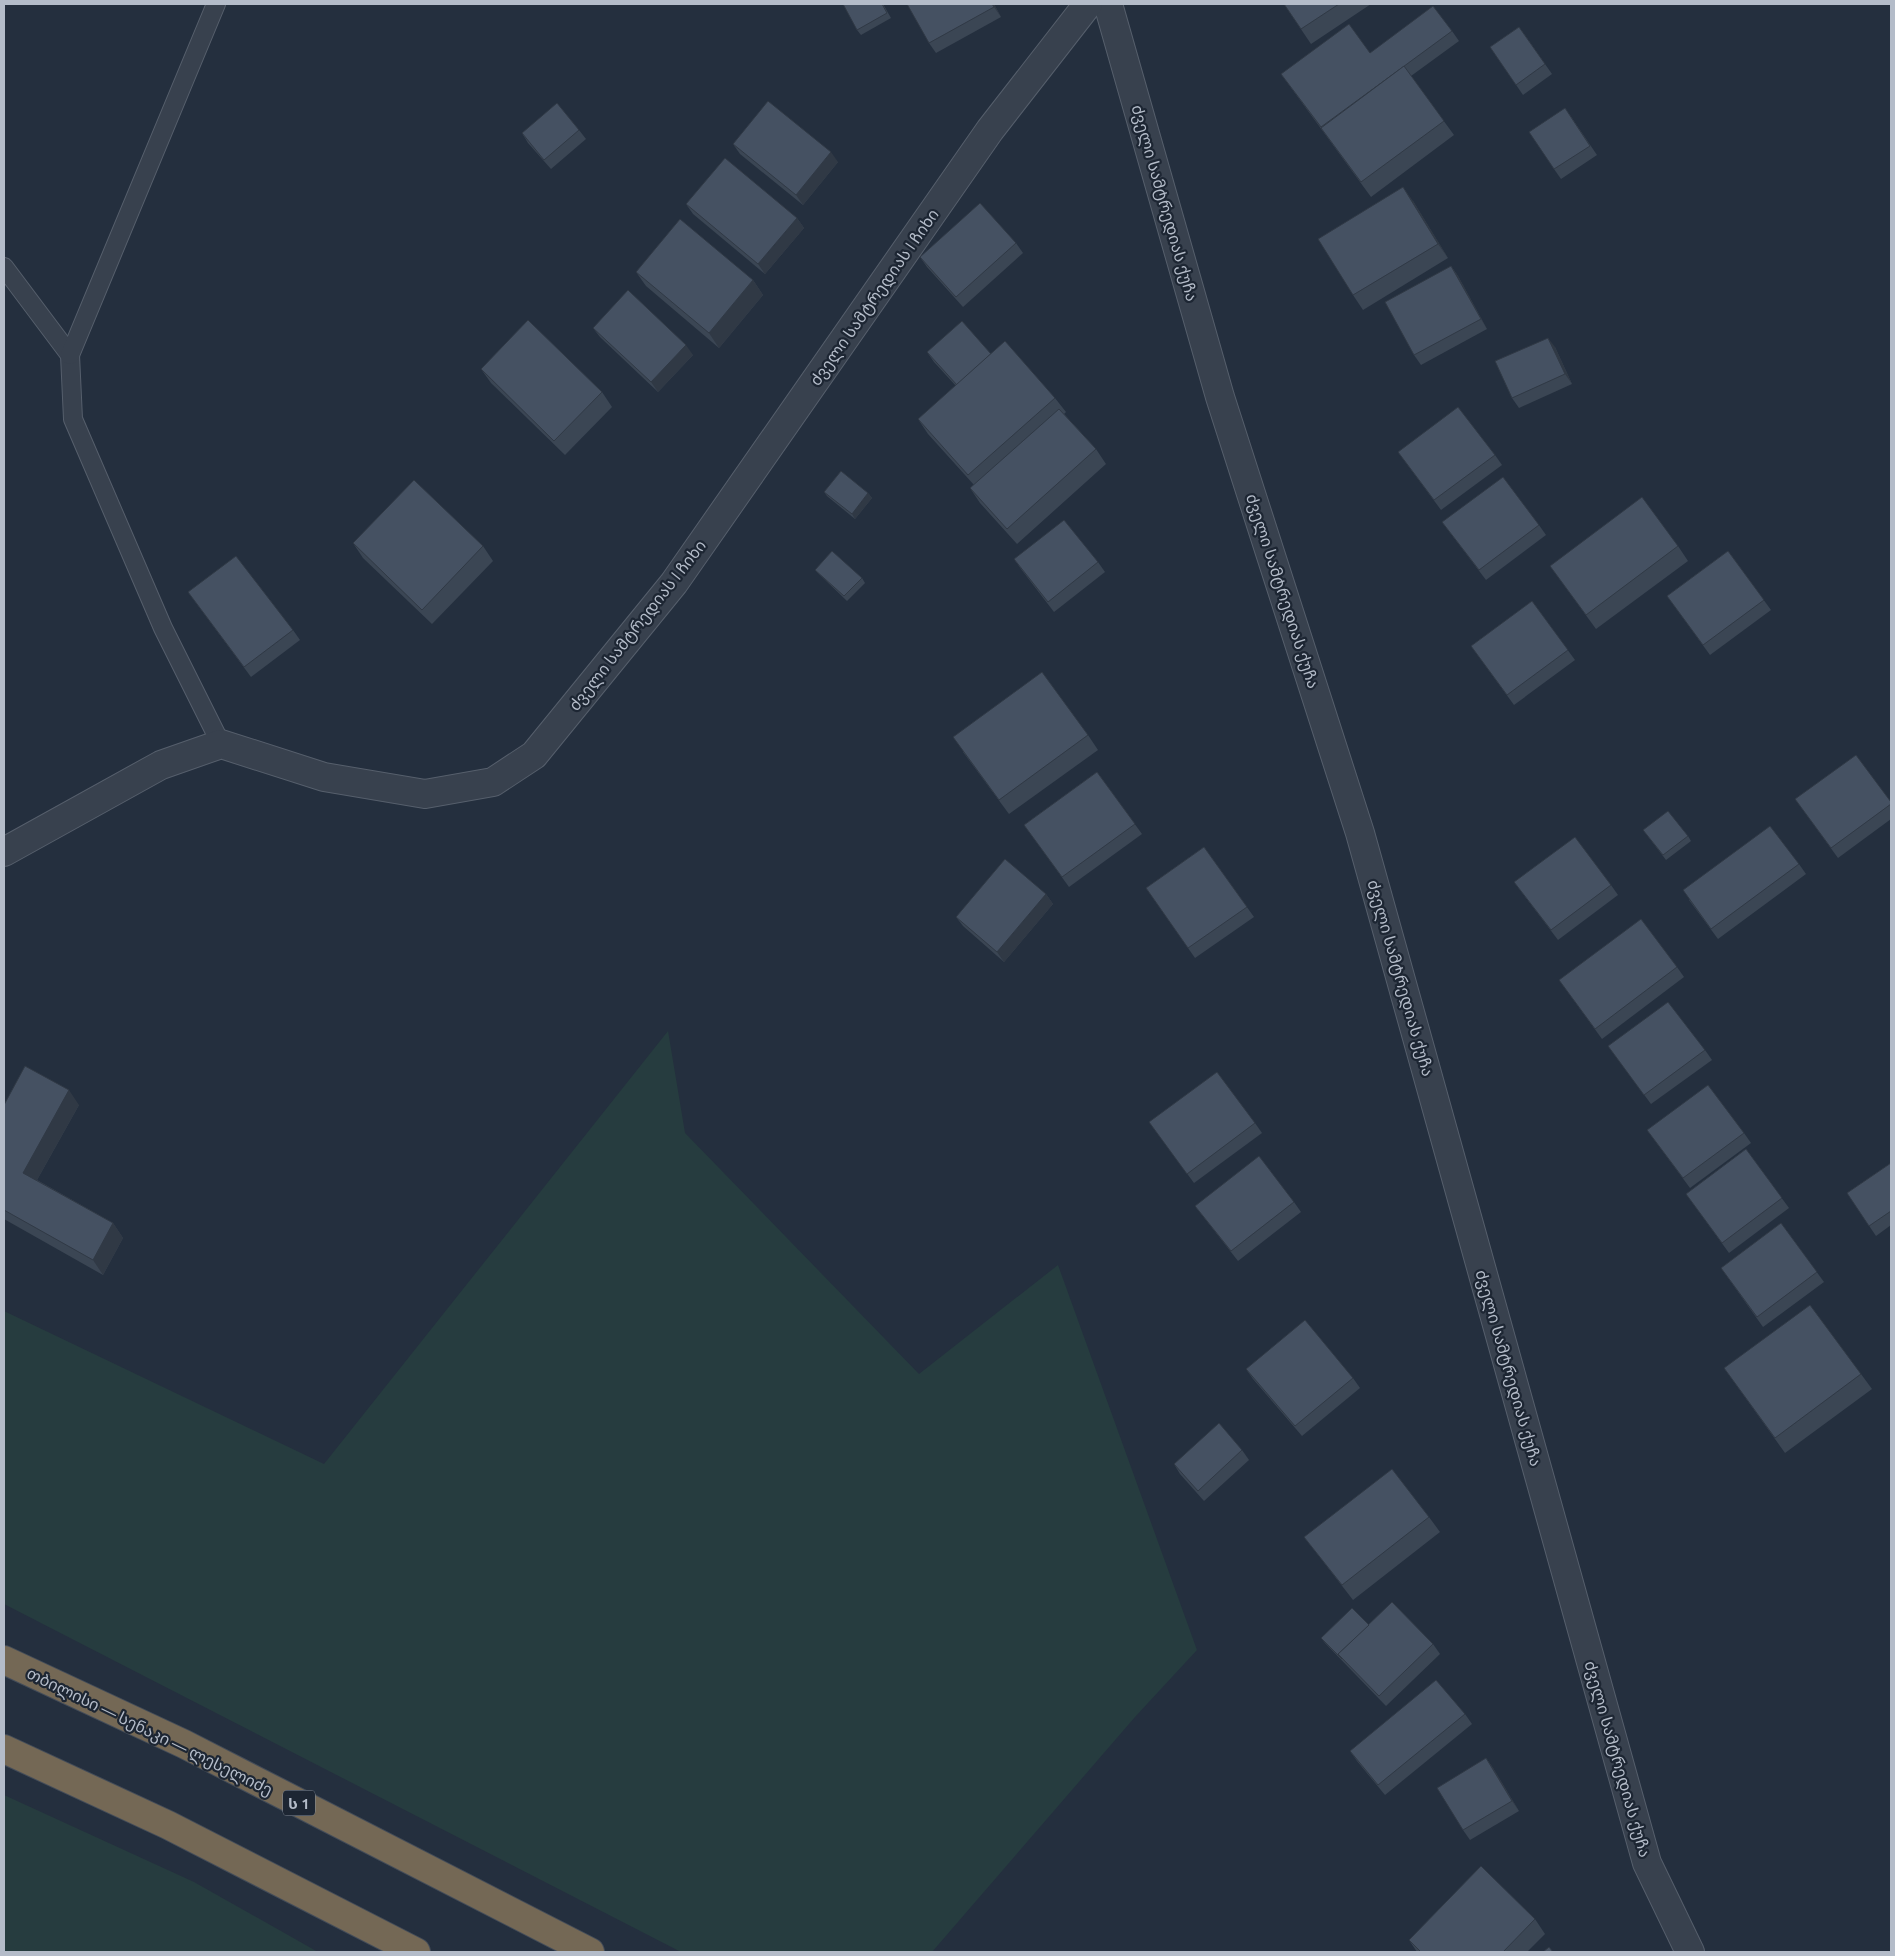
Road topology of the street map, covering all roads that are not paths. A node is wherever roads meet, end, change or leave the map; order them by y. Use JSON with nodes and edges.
{"nodes":[{"id":1,"x":216,"y":4,"type":"edge"},
{"id":2,"x":1088,"y":4,"type":"edge"},
{"id":3,"x":1108,"y":4,"type":"edge"},
{"id":4,"x":4,"y":267,"type":"edge"},
{"id":5,"x":70,"y":356,"type":"junction"},
{"id":6,"x":221,"y":744,"type":"junction"},
{"id":7,"x":4,"y":852,"type":"edge"},
{"id":8,"x":4,"y":1660,"type":"edge"},
{"id":9,"x":4,"y":1749,"type":"edge"},
{"id":10,"x":416,"y":1952,"type":"edge"},
{"id":11,"x":590,"y":1952,"type":"edge"},
{"id":12,"x":1690,"y":1952,"type":"edge"}],
"edges":[{"from":1,"to":5,"type":"lane"},
{"from":2,"to":6,"type":"street","name":"ძველი სამტრედიას I ჩიხი"},
{"from":3,"to":12,"type":"street","name":"ძველი სამტრედიას ქუჩა"},
{"from":4,"to":5,"type":"lane"},
{"from":5,"to":6,"type":"lane"},
{"from":6,"to":7,"type":"street"},
{"from":8,"to":11,"type":"highway","name":"თბილისი — სენაკი — ლესელიძე","number":"ს 1"},
{"from":9,"to":10,"type":"highway"}]}
